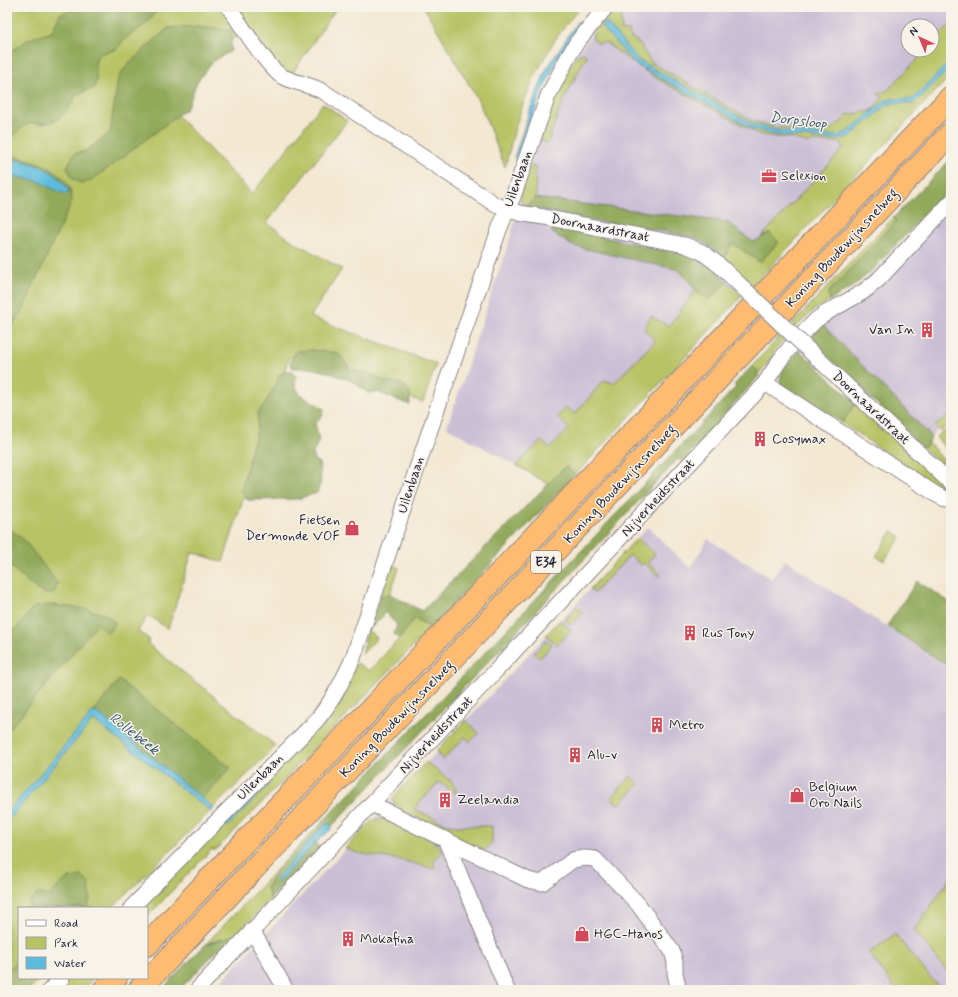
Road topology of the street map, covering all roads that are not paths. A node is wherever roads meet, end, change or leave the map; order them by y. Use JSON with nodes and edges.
{"nodes":[{"id":1,"x":228,"y":7,"type":"edge"},
{"id":2,"x":606,"y":7,"type":"edge"},
{"id":3,"x":951,"y":97,"type":"edge"},
{"id":4,"x":951,"y":133,"type":"edge"},
{"id":5,"x":951,"y":202,"type":"edge"},
{"id":6,"x":508,"y":209,"type":"junction"},
{"id":7,"x":765,"y":383,"type":"junction"},
{"id":8,"x":951,"y":483,"type":"edge"},
{"id":9,"x":951,"y":499,"type":"edge"},
{"id":10,"x":372,"y":804,"type":"junction"},
{"id":11,"x":446,"y":841,"type":"junction"},
{"id":12,"x":132,"y":907,"type":"edge"},
{"id":13,"x":252,"y":930,"type":"junction"},
{"id":14,"x":148,"y":944,"type":"edge"},
{"id":15,"x":61,"y":979,"type":"edge"},
{"id":16,"x":115,"y":979,"type":"edge"},
{"id":17,"x":50,"y":990,"type":"edge"},
{"id":18,"x":104,"y":990,"type":"edge"},
{"id":19,"x":139,"y":990,"type":"edge"},
{"id":20,"x":197,"y":990,"type":"edge"},
{"id":21,"x":286,"y":990,"type":"edge"},
{"id":22,"x":507,"y":990,"type":"edge"},
{"id":23,"x":680,"y":990,"type":"edge"}],
"edges":[{"from":1,"to":6,"type":"street","name":"Doornaardstraat"},
{"from":2,"to":6,"type":"street","name":"Uilenbaan"},
{"from":3,"to":14,"type":"highway","name":"Koning Boudewijnsnelweg","number":"E34"},
{"from":4,"to":19,"type":"highway","name":"Koning Boudewijnsnelweg","number":"E34"},
{"from":5,"to":7,"type":"street","name":"Nijverheidsstraat"},
{"from":6,"to":8,"type":"street","name":"Doornaardstraat","bridge":true},
{"from":6,"to":12,"type":"street","name":"Uilenbaan"},
{"from":7,"to":9,"type":"street","name":"Doornaardstraat"},
{"from":7,"to":10,"type":"street","name":"Nijverheidsstraat"},
{"from":10,"to":11,"type":"street"},
{"from":10,"to":13,"type":"street","name":"Nijverheidsstraat"},
{"from":11,"to":22,"type":"street"},
{"from":11,"to":23,"type":"street"},
{"from":13,"to":20,"type":"street","name":"Nijverheidsstraat"},
{"from":13,"to":21,"type":"street"},
{"from":15,"to":17,"type":"street"},
{"from":16,"to":18,"type":"highway"}]}
